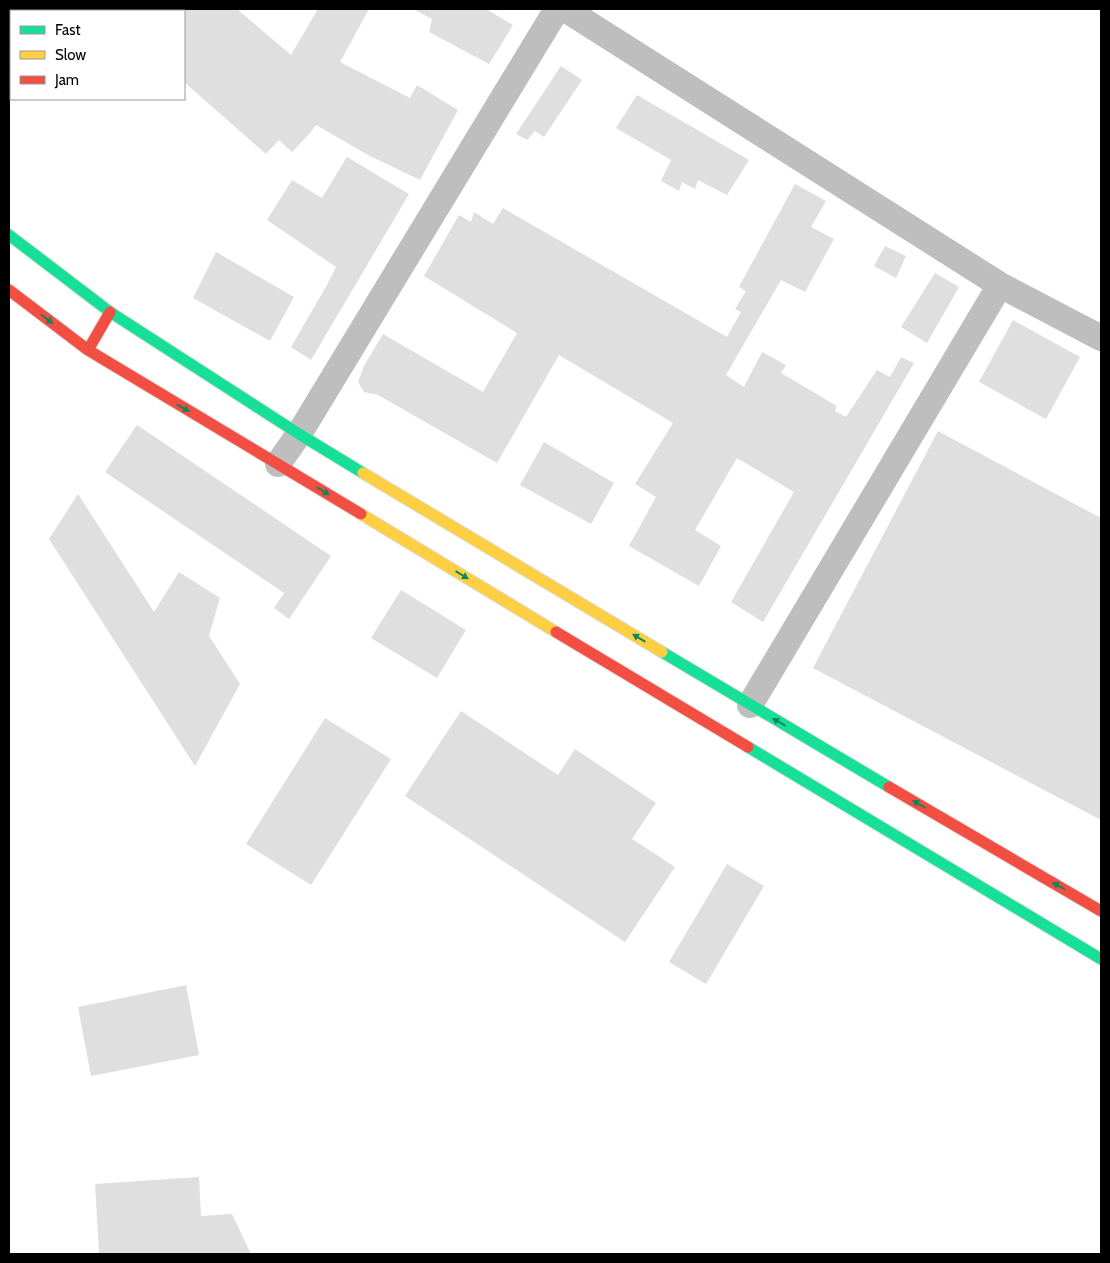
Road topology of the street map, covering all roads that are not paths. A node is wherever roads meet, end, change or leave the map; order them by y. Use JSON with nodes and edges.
{"nodes":[{"id":1,"x":557,"y":9,"type":"edge"},
{"id":2,"x":565,"y":9,"type":"edge"},
{"id":3,"x":9,"y":235,"type":"edge"},
{"id":4,"x":1000,"y":285,"type":"junction"},
{"id":5,"x":9,"y":290,"type":"edge"},
{"id":6,"x":110,"y":312,"type":"junction"},
{"id":7,"x":1101,"y":338,"type":"edge"},
{"id":8,"x":88,"y":350,"type":"junction"},
{"id":9,"x":299,"y":434,"type":"junction"},
{"id":10,"x":278,"y":464,"type":"junction"},
{"id":11,"x":750,"y":705,"type":"junction"},
{"id":12,"x":1101,"y":911,"type":"edge"},
{"id":13,"x":1101,"y":959,"type":"edge"}],
"edges":[{"from":1,"to":9,"type":"street"},
{"from":2,"to":4,"type":"street"},
{"from":3,"to":6,"type":"main road"},
{"from":4,"to":7,"type":"street"},
{"from":4,"to":11,"type":"street"},
{"from":5,"to":8,"type":"main road","one_way":true},
{"from":6,"to":8,"type":"main road"},
{"from":6,"to":9,"type":"main road"},
{"from":8,"to":10,"type":"main road","one_way":true},
{"from":9,"to":10,"type":"street"},
{"from":11,"to":9,"type":"main road","one_way":true},
{"from":10,"to":13,"type":"main road","one_way":true},
{"from":12,"to":11,"type":"main road","one_way":true}]}
